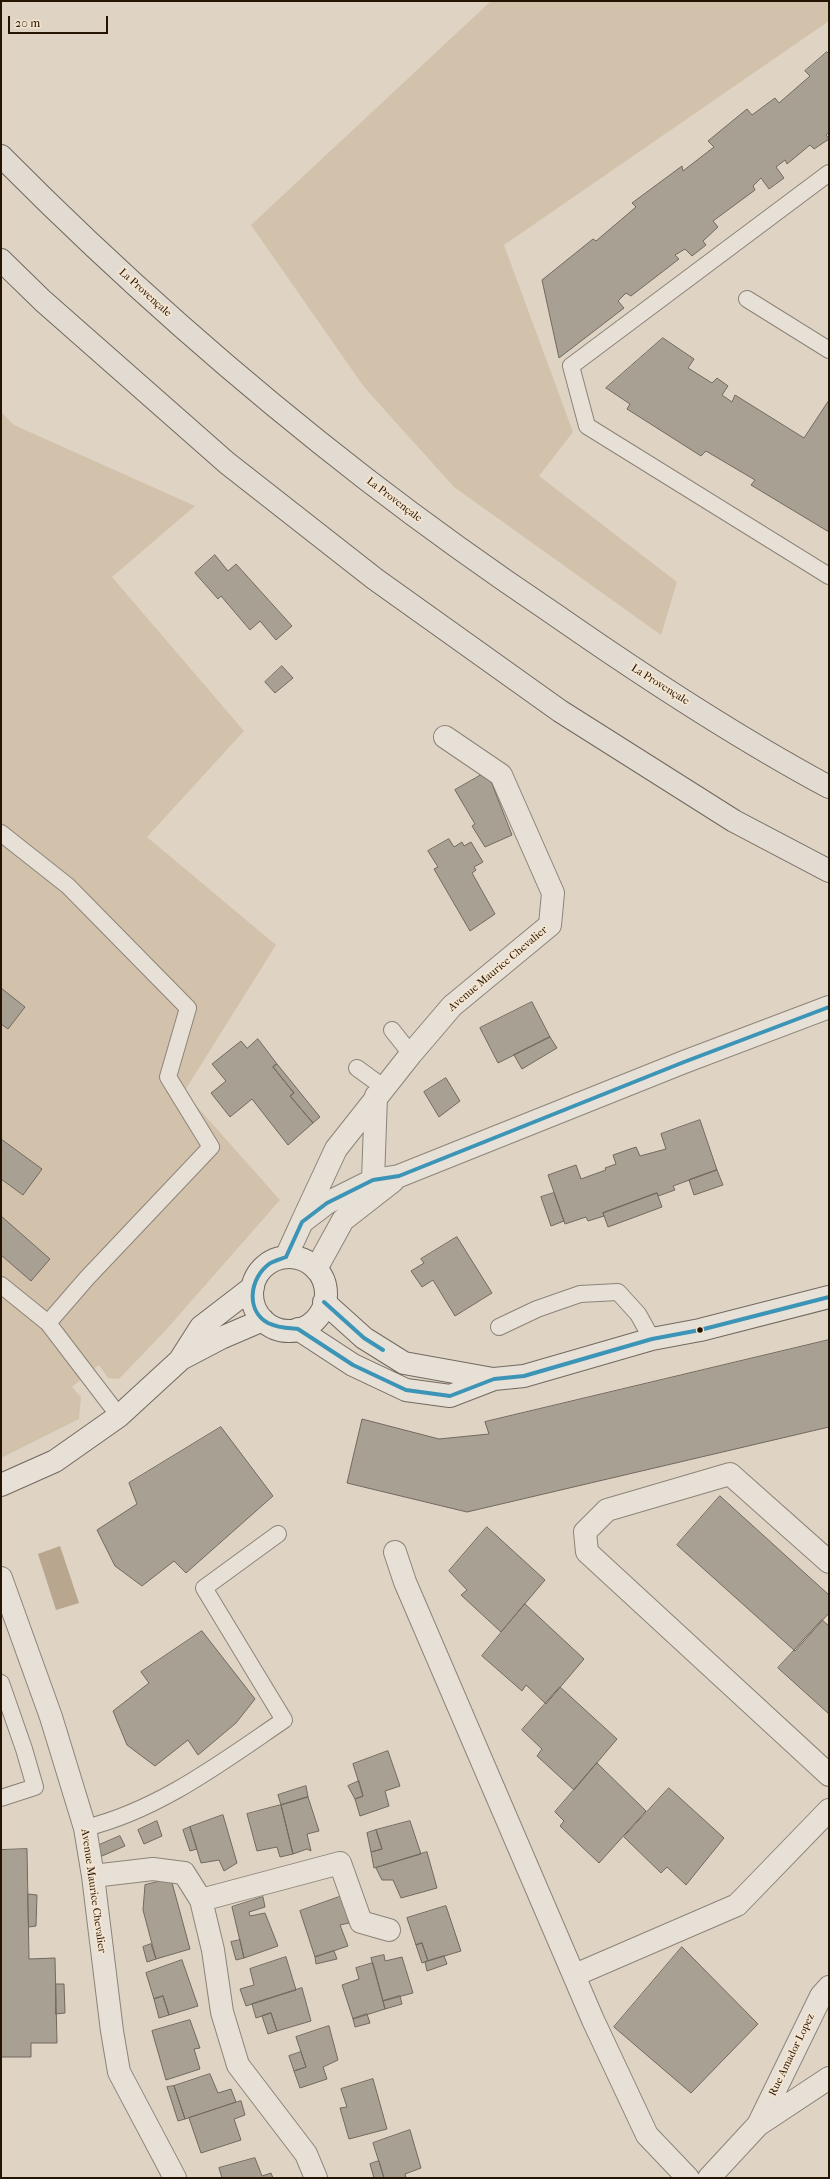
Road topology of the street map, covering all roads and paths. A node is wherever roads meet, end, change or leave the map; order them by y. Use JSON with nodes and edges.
{"nodes":[{"id":1,"x":1,"y":156,"type":"edge"},
{"id":2,"x":829,"y":173,"type":"edge"},
{"id":3,"x":1,"y":260,"type":"edge"},
{"id":4,"x":747,"y":299,"type":"dead end"},
{"id":5,"x":829,"y":350,"type":"edge"},
{"id":6,"x":829,"y":576,"type":"edge"},
{"id":7,"x":445,"y":737,"type":"dead end"},
{"id":8,"x":829,"y":787,"type":"edge"},
{"id":9,"x":1,"y":833,"type":"edge"},
{"id":10,"x":829,"y":871,"type":"edge"},
{"id":11,"x":829,"y":1007,"type":"edge"},
{"id":12,"x":392,"y":1030,"type":"dead end"},
{"id":13,"x":411,"y":1054,"type":"junction"},
{"id":14,"x":357,"y":1068,"type":"dead end"},
{"id":15,"x":379,"y":1092,"type":"junction"},
{"id":16,"x":399,"y":1176,"type":"junction"},
{"id":17,"x":373,"y":1180,"type":"junction"},
{"id":18,"x":302,"y":1222,"type":"junction"},
{"id":19,"x":286,"y":1257,"type":"junction"},
{"id":20,"x":316,"y":1269,"type":"junction"},
{"id":21,"x":1,"y":1285,"type":"edge"},
{"id":22,"x":253,"y":1287,"type":"junction"},
{"id":23,"x":829,"y":1297,"type":"edge"},
{"id":24,"x":324,"y":1302,"type":"junction"},
{"id":25,"x":263,"y":1320,"type":"junction"},
{"id":26,"x":48,"y":1323,"type":"junction"},
{"id":27,"x":499,"y":1327,"type":"dead end"},
{"id":28,"x":298,"y":1329,"type":"junction"},
{"id":29,"x":652,"y":1338,"type":"junction"},
{"id":30,"x":180,"y":1360,"type":"junction"},
{"id":31,"x":494,"y":1379,"type":"junction"},
{"id":32,"x":119,"y":1416,"type":"junction"},
{"id":33,"x":1,"y":1486,"type":"edge"},
{"id":34,"x":278,"y":1534,"type":"dead end"},
{"id":35,"x":395,"y":1552,"type":"dead end"},
{"id":36,"x":829,"y":1562,"type":"edge"},
{"id":37,"x":2,"y":1586,"type":"edge"},
{"id":38,"x":1,"y":1683,"type":"edge"},
{"id":39,"x":829,"y":1775,"type":"edge"},
{"id":40,"x":1,"y":1798,"type":"edge"},
{"id":41,"x":829,"y":1810,"type":"edge"},
{"id":42,"x":85,"y":1828,"type":"junction"},
{"id":43,"x":93,"y":1876,"type":"junction"},
{"id":44,"x":201,"y":1900,"type":"junction"},
{"id":45,"x":389,"y":1930,"type":"dead end"},
{"id":46,"x":575,"y":1975,"type":"junction"},
{"id":47,"x":829,"y":1988,"type":"edge"},
{"id":48,"x":829,"y":2078,"type":"edge"},
{"id":49,"x":758,"y":2125,"type":"junction"},
{"id":50,"x":175,"y":2178,"type":"edge"},
{"id":51,"x":316,"y":2178,"type":"edge"},
{"id":52,"x":688,"y":2178,"type":"edge"},
{"id":53,"x":709,"y":2178,"type":"edge"}],
"edges":[{"from":1,"to":8,"type":"highway","name":"La Provençale"},
{"from":2,"to":6,"type":"lane"},
{"from":3,"to":10,"type":"highway"},
{"from":4,"to":5,"type":"lane"},
{"from":7,"to":13,"type":"street","name":"Avenue Maurice Chevalier"},
{"from":9,"to":26,"type":"lane"},
{"from":11,"to":16,"type":"street","name":"Avenue Maurice Chevalier"},
{"from":12,"to":13,"type":"lane"},
{"from":13,"to":15,"type":"street","name":"Avenue Maurice Chevalier"},
{"from":14,"to":15,"type":"lane"},
{"from":15,"to":17,"type":"street"},
{"from":15,"to":18,"type":"street","name":"Avenue Maurice Chevalier"},
{"from":16,"to":17,"type":"street","name":"Avenue Maurice Chevalier"},
{"from":16,"to":20,"type":"street","name":"Avenue Maurice Chevalier"},
{"from":17,"to":18,"type":"street","name":"Avenue Maurice Chevalier"},
{"from":18,"to":19,"type":"street","name":"Avenue Maurice Chevalier"},
{"from":19,"to":20,"type":"street"},
{"from":19,"to":22,"type":"street"},
{"from":20,"to":24,"type":"street"},
{"from":21,"to":26,"type":"lane"},
{"from":22,"to":25,"type":"street"},
{"from":22,"to":30,"type":"street"},
{"from":23,"to":29,"type":"street"},
{"from":24,"to":28,"type":"street"},
{"from":24,"to":31,"type":"street"},
{"from":25,"to":28,"type":"street"},
{"from":25,"to":30,"type":"street"},
{"from":26,"to":32,"type":"lane"},
{"from":27,"to":29,"type":"lane"},
{"from":28,"to":31,"type":"street"},
{"from":29,"to":31,"type":"street"},
{"from":30,"to":32,"type":"street"},
{"from":32,"to":33,"type":"street"},
{"from":34,"to":42,"type":"lane"},
{"from":35,"to":46,"type":"street"},
{"from":36,"to":39,"type":"street"},
{"from":37,"to":42,"type":"street","name":"Avenue Maurice Chevalier"},
{"from":38,"to":40,"type":"lane"},
{"from":41,"to":46,"type":"street"},
{"from":42,"to":43,"type":"street","name":"Avenue Maurice Chevalier"},
{"from":43,"to":44,"type":"street"},
{"from":43,"to":50,"type":"street","name":"Avenue Maurice Chevalier"},
{"from":44,"to":45,"type":"street"},
{"from":44,"to":51,"type":"street"},
{"from":46,"to":52,"type":"street"},
{"from":47,"to":49,"type":"street","name":"Rue Amador Lopez"},
{"from":48,"to":49,"type":"street","name":"Rue Amador Lopez"},
{"from":49,"to":53,"type":"street","name":"Rue Amador Lopez"}]}
